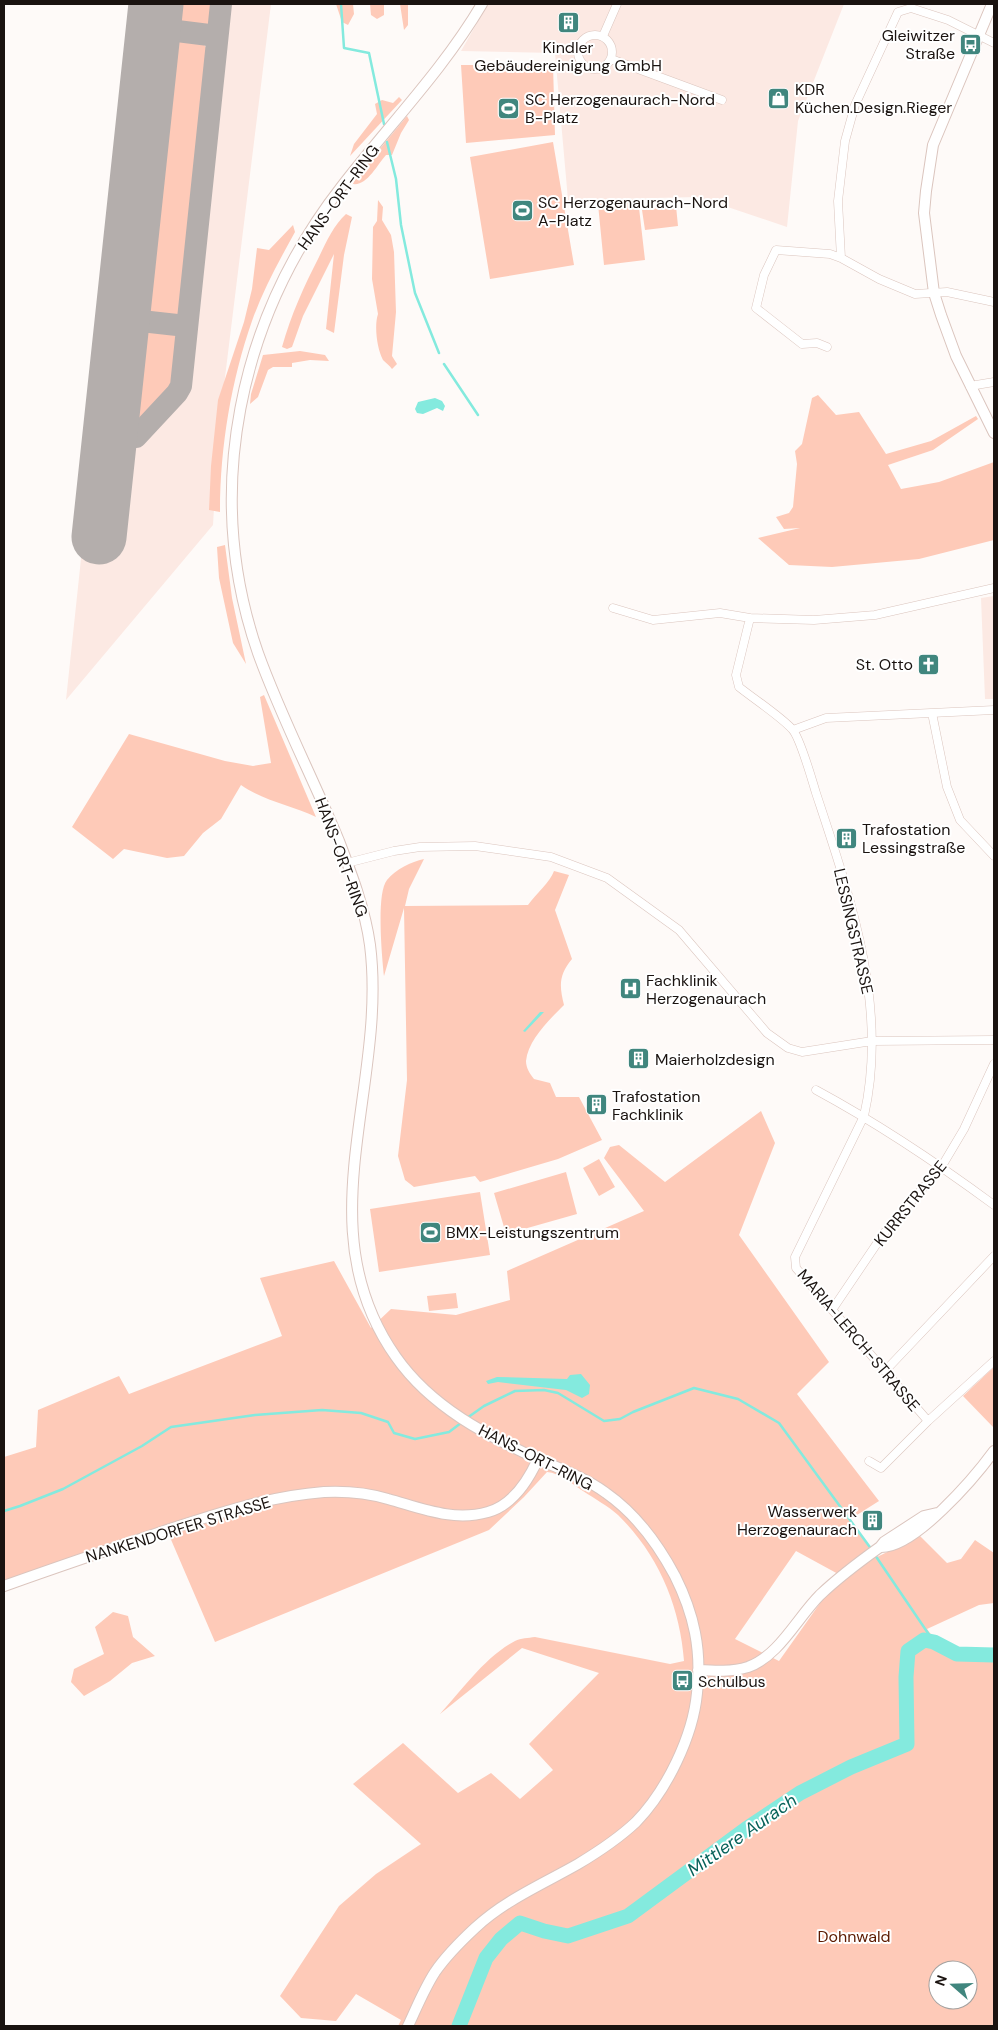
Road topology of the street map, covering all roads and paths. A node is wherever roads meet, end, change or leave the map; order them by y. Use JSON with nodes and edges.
{"nodes":[{"id":1,"x":482,"y":4,"type":"edge"},
{"id":2,"x":617,"y":4,"type":"edge"},
{"id":3,"x":992,"y":4,"type":"edge"},
{"id":4,"x":979,"y":34,"type":"junction"},
{"id":5,"x":603,"y":36,"type":"junction"},
{"id":6,"x":994,"y":43,"type":"edge"},
{"id":7,"x":611,"y":60,"type":"junction"},
{"id":8,"x":722,"y":100,"type":"dead end"},
{"id":9,"x":841,"y":258,"type":"junction"},
{"id":10,"x":934,"y":293,"type":"junction"},
{"id":11,"x":994,"y":302,"type":"edge"},
{"id":12,"x":827,"y":347,"type":"dead end"},
{"id":13,"x":994,"y":382,"type":"edge"},
{"id":14,"x":970,"y":386,"type":"junction"},
{"id":15,"x":994,"y":433,"type":"edge"},
{"id":16,"x":994,"y":588,"type":"edge"},
{"id":17,"x":613,"y":608,"type":"dead end"},
{"id":18,"x":750,"y":618,"type":"junction"},
{"id":19,"x":994,"y":710,"type":"edge"},
{"id":20,"x":932,"y":713,"type":"junction"},
{"id":21,"x":793,"y":730,"type":"junction"},
{"id":22,"x":994,"y":856,"type":"edge"},
{"id":23,"x":347,"y":863,"type":"junction"},
{"id":24,"x":994,"y":1040,"type":"edge"},
{"id":25,"x":872,"y":1041,"type":"junction"},
{"id":26,"x":994,"y":1064,"type":"edge"},
{"id":27,"x":816,"y":1090,"type":"dead end"},
{"id":28,"x":864,"y":1116,"type":"junction"},
{"id":29,"x":942,"y":1166,"type":"junction"},
{"id":30,"x":994,"y":1205,"type":"edge"},
{"id":31,"x":994,"y":1256,"type":"edge"},
{"id":32,"x":795,"y":1257,"type":"joint"},
{"id":33,"x":832,"y":1310,"type":"junction"},
{"id":34,"x":994,"y":1361,"type":"edge"},
{"id":35,"x":886,"y":1370,"type":"junction"},
{"id":36,"x":928,"y":1421,"type":"junction"},
{"id":37,"x":994,"y":1451,"type":"edge"},
{"id":38,"x":538,"y":1459,"type":"junction"},
{"id":39,"x":869,"y":1461,"type":"dead end"},
{"id":40,"x":4,"y":1586,"type":"edge"},
{"id":41,"x":698,"y":1670,"type":"junction"},
{"id":42,"x":408,"y":2026,"type":"edge"}],
"edges":[{"from":1,"to":23,"type":"main road","name":"HANS-ORT-RING"},
{"from":2,"to":5,"type":"street"},
{"from":3,"to":4,"type":"main road"},
{"from":4,"to":6,"type":"street"},
{"from":4,"to":9,"type":"street"},
{"from":4,"to":10,"type":"main road"},
{"from":5,"to":7,"type":"street"},
{"from":5,"to":7,"type":"street"},
{"from":7,"to":8,"type":"street"},
{"from":9,"to":10,"type":"street"},
{"from":9,"to":12,"type":"street"},
{"from":10,"to":11,"type":"street"},
{"from":10,"to":14,"type":"main road"},
{"from":13,"to":14,"type":"street"},
{"from":14,"to":15,"type":"main road"},
{"from":16,"to":18,"type":"street"},
{"from":17,"to":18,"type":"street"},
{"from":18,"to":21,"type":"street"},
{"from":19,"to":20,"type":"street"},
{"from":20,"to":21,"type":"street"},
{"from":20,"to":22,"type":"street"},
{"from":21,"to":25,"type":"street","name":"LESSINGSTRASSE"},
{"from":23,"to":25,"type":"street"},
{"from":23,"to":38,"type":"main road","name":"HANS-ORT-RING"},
{"from":24,"to":25,"type":"street"},
{"from":25,"to":28,"type":"street","name":"LESSINGSTRASSE"},
{"from":26,"to":29,"type":"street","name":"KURRSTRASSE"},
{"from":27,"to":28,"type":"street"},
{"from":28,"to":29,"type":"street"},
{"from":28,"to":32,"type":"street","name":"LESSINGSTRASSE"},
{"from":29,"to":30,"type":"street"},
{"from":29,"to":33,"type":"street","name":"KURRSTRASSE"},
{"from":31,"to":35,"type":"street"},
{"from":32,"to":33,"type":"street","name":"MARIA-LERCH-STRASSE"},
{"from":33,"to":35,"type":"street","name":"MARIA-LERCH-STRASSE"},
{"from":34,"to":36,"type":"street"},
{"from":35,"to":36,"type":"street","name":"MARIA-LERCH-STRASSE"},
{"from":36,"to":39,"type":"street"},
{"from":37,"to":41,"type":"main road"},
{"from":38,"to":40,"type":"main road","name":"NANKENDORFER STRASSE"},
{"from":38,"to":41,"type":"main road","name":"HANS-ORT-RING"},
{"from":41,"to":42,"type":"main road","name":"HANS-ORT-RING"}]}
